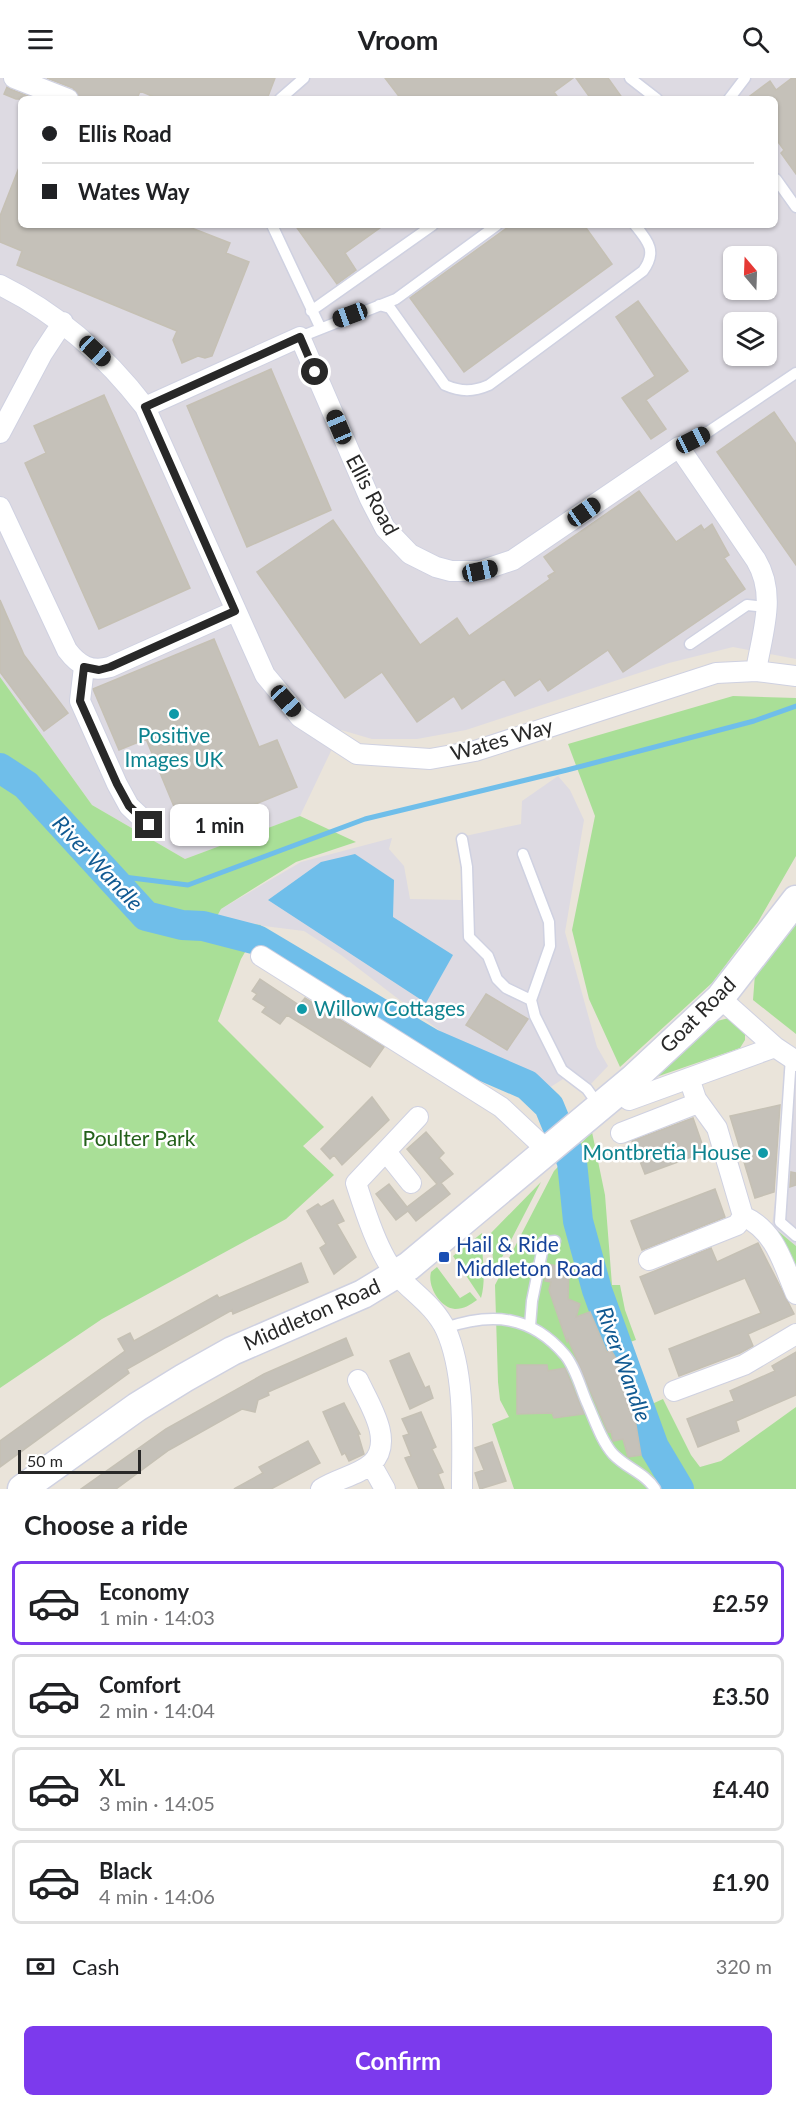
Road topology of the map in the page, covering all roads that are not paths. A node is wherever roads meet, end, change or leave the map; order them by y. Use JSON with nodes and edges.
{"nodes":[{"id":1,"x":14,"y":78,"type":"edge"},
{"id":2,"x":304,"y":78,"type":"edge"},
{"id":3,"x":630,"y":78,"type":"edge"},
{"id":4,"x":745,"y":78,"type":"edge"},
{"id":5,"x":60,"y":96,"type":"edge"},
{"id":6,"x":283,"y":96,"type":"edge"},
{"id":7,"x":653,"y":96,"type":"edge"},
{"id":8,"x":731,"y":96,"type":"edge"},
{"id":9,"x":778,"y":182,"type":"edge"},
{"id":10,"x":796,"y":207,"type":"edge"},
{"id":11,"x":273,"y":228,"type":"edge"},
{"id":12,"x":429,"y":228,"type":"edge"},
{"id":13,"x":492,"y":228,"type":"edge"},
{"id":14,"x":637,"y":228,"type":"edge"},
{"id":15,"x":0,"y":285,"type":"edge"},
{"id":16,"x":380,"y":304,"type":"junction"},
{"id":17,"x":311,"y":311,"type":"junction"},
{"id":18,"x":63,"y":322,"type":"junction"},
{"id":19,"x":320,"y":327,"type":"junction"},
{"id":20,"x":300,"y":337,"type":"junction"},
{"id":21,"x":796,"y":373,"type":"edge"},
{"id":22,"x":145,"y":407,"type":"junction"},
{"id":23,"x":0,"y":433,"type":"edge"},
{"id":24,"x":679,"y":447,"type":"junction"},
{"id":25,"x":0,"y":507,"type":"edge"},
{"id":26,"x":767,"y":606,"type":"junction"},
{"id":27,"x":235,"y":611,"type":"junction"},
{"id":28,"x":690,"y":644,"type":"dead end"},
{"id":29,"x":84,"y":667,"type":"junction"},
{"id":30,"x":756,"y":671,"type":"junction"},
{"id":31,"x":796,"y":676,"type":"edge"},
{"id":32,"x":149,"y":825,"type":"dead end"},
{"id":33,"x":462,"y":839,"type":"dead end"},
{"id":34,"x":523,"y":854,"type":"dead end"},
{"id":35,"x":796,"y":900,"type":"edge"},
{"id":36,"x":261,"y":956,"type":"dead end"},
{"id":37,"x":720,"y":998,"type":"junction"},
{"id":38,"x":531,"y":1000,"type":"junction"},
{"id":39,"x":787,"y":1055,"type":"edge"},
{"id":40,"x":689,"y":1078,"type":"junction"},
{"id":41,"x":628,"y":1100,"type":"dead end"},
{"id":42,"x":698,"y":1102,"type":"junction"},
{"id":43,"x":593,"y":1112,"type":"junction"},
{"id":44,"x":418,"y":1117,"type":"dead end"},
{"id":45,"x":621,"y":1133,"type":"dead end"},
{"id":46,"x":548,"y":1151,"type":"junction"},
{"id":47,"x":387,"y":1153,"type":"junction"},
{"id":48,"x":411,"y":1183,"type":"dead end"},
{"id":49,"x":743,"y":1216,"type":"junction"},
{"id":50,"x":796,"y":1236,"type":"edge"},
{"id":51,"x":555,"y":1241,"type":"dead end"},
{"id":52,"x":649,"y":1260,"type":"dead end"},
{"id":53,"x":396,"y":1275,"type":"junction"},
{"id":54,"x":796,"y":1294,"type":"edge"},
{"id":55,"x":530,"y":1326,"type":"junction"},
{"id":56,"x":445,"y":1328,"type":"junction"},
{"id":57,"x":796,"y":1334,"type":"edge"},
{"id":58,"x":358,"y":1380,"type":"dead end"},
{"id":59,"x":675,"y":1391,"type":"dead end"},
{"id":60,"x":371,"y":1464,"type":"junction"},
{"id":61,"x":22,"y":1489,"type":"edge"},
{"id":62,"x":321,"y":1489,"type":"edge"},
{"id":63,"x":385,"y":1489,"type":"edge"},
{"id":64,"x":462,"y":1489,"type":"edge"},
{"id":65,"x":655,"y":1489,"type":"edge"}],
"edges":[{"from":1,"to":5,"type":"street"},
{"from":2,"to":6,"type":"lane"},
{"from":3,"to":7,"type":"lane"},
{"from":4,"to":8,"type":"lane"},
{"from":9,"to":10,"type":"lane"},
{"from":11,"to":17,"type":"lane"},
{"from":12,"to":17,"type":"lane"},
{"from":13,"to":16,"type":"lane"},
{"from":14,"to":16,"type":"lane"},
{"from":15,"to":18,"type":"street","name":"Wates Way"},
{"from":16,"to":19,"type":"lane"},
{"from":17,"to":19,"type":"lane"},
{"from":18,"to":22,"type":"street","name":"Wates Way"},
{"from":18,"to":23,"type":"street"},
{"from":19,"to":20,"type":"lane"},
{"from":20,"to":22,"type":"street"},
{"from":20,"to":24,"type":"street","name":"Ellis Road"},
{"from":21,"to":24,"type":"lane"},
{"from":22,"to":27,"type":"street","name":"Wates Way"},
{"from":24,"to":26,"type":"street"},
{"from":25,"to":29,"type":"street"},
{"from":26,"to":28,"type":"lane"},
{"from":26,"to":30,"type":"street"},
{"from":27,"to":29,"type":"street"},
{"from":27,"to":30,"type":"street","name":"Wates Way"},
{"from":29,"to":32,"type":"street"},
{"from":30,"to":31,"type":"street","name":"Wates Way"},
{"from":33,"to":38,"type":"lane"},
{"from":34,"to":38,"type":"lane"},
{"from":35,"to":37,"type":"street","name":"Goat Road"},
{"from":36,"to":46,"type":"street"},
{"from":37,"to":39,"type":"street"},
{"from":37,"to":43,"type":"street","name":"Goat Road"},
{"from":38,"to":43,"type":"lane"},
{"from":39,"to":40,"type":"street"},
{"from":39,"to":50,"type":"lane"},
{"from":40,"to":41,"type":"street"},
{"from":40,"to":42,"type":"street"},
{"from":42,"to":45,"type":"street"},
{"from":42,"to":49,"type":"street"},
{"from":43,"to":46,"type":"street","name":"Middleton Road"},
{"from":44,"to":47,"type":"street"},
{"from":46,"to":53,"type":"street","name":"Middleton Road"},
{"from":47,"to":48,"type":"street"},
{"from":47,"to":53,"type":"street"},
{"from":49,"to":52,"type":"street"},
{"from":49,"to":54,"type":"street"},
{"from":51,"to":55,"type":"lane"},
{"from":53,"to":56,"type":"street"},
{"from":53,"to":61,"type":"street","name":"Middleton Road"},
{"from":55,"to":56,"type":"lane"},
{"from":55,"to":65,"type":"lane"},
{"from":56,"to":64,"type":"street"},
{"from":57,"to":59,"type":"street"},
{"from":58,"to":60,"type":"street"},
{"from":60,"to":62,"type":"street"},
{"from":60,"to":63,"type":"street"}]}
